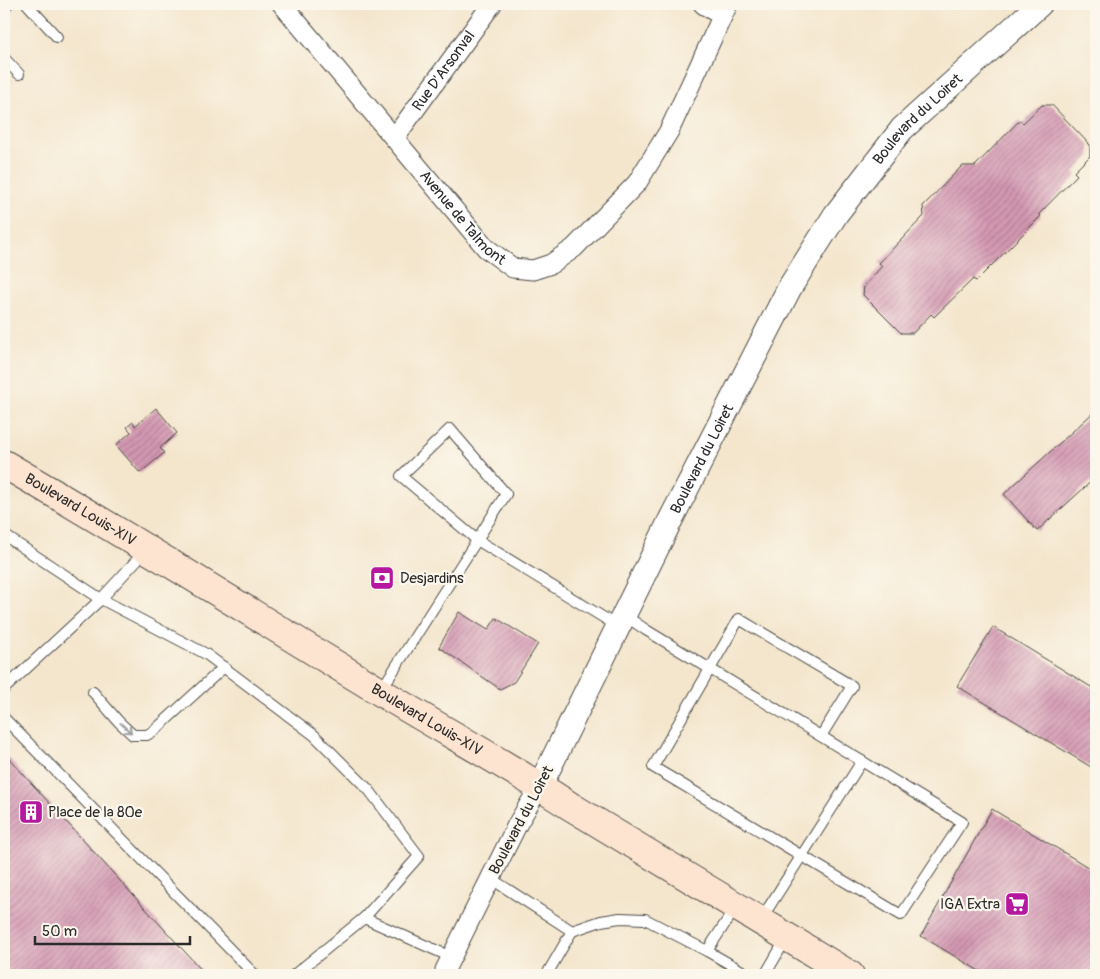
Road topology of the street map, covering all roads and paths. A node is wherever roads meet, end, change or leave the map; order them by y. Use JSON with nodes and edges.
{"nodes":[{"id":1,"x":8,"y":4,"type":"edge"},
{"id":2,"x":27,"y":4,"type":"edge"},
{"id":3,"x":282,"y":4,"type":"edge"},
{"id":4,"x":492,"y":4,"type":"edge"},
{"id":5,"x":703,"y":4,"type":"edge"},
{"id":6,"x":1040,"y":4,"type":"edge"},
{"id":7,"x":4,"y":7,"type":"edge"},
{"id":8,"x":725,"y":10,"type":"edge"},
{"id":9,"x":57,"y":37,"type":"dead end"},
{"id":10,"x":4,"y":58,"type":"edge"},
{"id":11,"x":19,"y":74,"type":"dead end"},
{"id":12,"x":395,"y":137,"type":"junction"},
{"id":13,"x":4,"y":464,"type":"edge"},
{"id":14,"x":4,"y":535,"type":"edge"},
{"id":15,"x":477,"y":540,"type":"junction"},
{"id":16,"x":147,"y":549,"type":"junction"},
{"id":17,"x":101,"y":599,"type":"junction"},
{"id":18,"x":621,"y":621,"type":"junction"},
{"id":19,"x":224,"y":667,"type":"junction"},
{"id":20,"x":711,"y":668,"type":"junction"},
{"id":21,"x":4,"y":688,"type":"edge"},
{"id":22,"x":93,"y":692,"type":"dead end"},
{"id":23,"x":379,"y":692,"type":"junction"},
{"id":24,"x":4,"y":718,"type":"edge"},
{"id":25,"x":821,"y":736,"type":"junction"},
{"id":26,"x":862,"y":761,"type":"junction"},
{"id":27,"x":540,"y":786,"type":"junction"},
{"id":28,"x":800,"y":855,"type":"junction"},
{"id":29,"x":490,"y":878,"type":"junction"},
{"id":30,"x":737,"y":906,"type":"junction"},
{"id":31,"x":364,"y":918,"type":"junction"},
{"id":32,"x":760,"y":921,"type":"junction"},
{"id":33,"x":572,"y":931,"type":"junction"},
{"id":34,"x":787,"y":937,"type":"junction"},
{"id":35,"x":707,"y":951,"type":"junction"},
{"id":36,"x":448,"y":963,"type":"joint"},
{"id":37,"x":255,"y":975,"type":"edge"},
{"id":38,"x":294,"y":975,"type":"edge"},
{"id":39,"x":550,"y":975,"type":"edge"},
{"id":40,"x":749,"y":975,"type":"edge"},
{"id":41,"x":765,"y":975,"type":"edge"},
{"id":42,"x":850,"y":975,"type":"edge"}],
"edges":[{"from":1,"to":7,"type":"lane"},
{"from":2,"to":9,"type":"lane"},
{"from":3,"to":12,"type":"street","name":"Avenue de Talmont"},
{"from":4,"to":12,"type":"street","name":"Rue D'Arsonval"},
{"from":5,"to":8,"type":"street"},
{"from":6,"to":18,"type":"street","name":"Boulevard du Loiret"},
{"from":8,"to":12,"type":"street","name":"Avenue de Talmont"},
{"from":10,"to":11,"type":"lane"},
{"from":13,"to":16,"type":"main road","name":"Boulevard Louis-XIV"},
{"from":14,"to":17,"type":"lane"},
{"from":15,"to":15,"type":"lane"},
{"from":15,"to":18,"type":"lane"},
{"from":15,"to":23,"type":"lane"},
{"from":16,"to":17,"type":"lane"},
{"from":16,"to":23,"type":"main road","name":"Boulevard Louis-XIV"},
{"from":17,"to":19,"type":"lane"},
{"from":17,"to":21,"type":"lane"},
{"from":18,"to":20,"type":"lane"},
{"from":18,"to":27,"type":"street","name":"Boulevard du Loiret"},
{"from":22,"to":19,"type":"lane","one_way":true},
{"from":19,"to":31,"type":"lane"},
{"from":20,"to":25,"type":"lane"},
{"from":20,"to":25,"type":"lane"},
{"from":20,"to":28,"type":"lane"},
{"from":23,"to":27,"type":"main road","name":"Boulevard Louis-XIV"},
{"from":24,"to":37,"type":"lane"},
{"from":25,"to":26,"type":"lane"},
{"from":26,"to":28,"type":"lane"},
{"from":26,"to":28,"type":"lane"},
{"from":27,"to":29,"type":"street","name":"Boulevard du Loiret"},
{"from":27,"to":30,"type":"main road","name":"Boulevard Louis-XIV"},
{"from":28,"to":32,"type":"lane"},
{"from":29,"to":33,"type":"lane"},
{"from":29,"to":36,"type":"street","name":"Boulevard du Loiret"},
{"from":30,"to":32,"type":"main road","name":"Boulevard Louis-XIV"},
{"from":30,"to":35,"type":"lane"},
{"from":31,"to":36,"type":"lane"},
{"from":31,"to":38,"type":"lane"},
{"from":32,"to":34,"type":"main road","name":"Boulevard Louis-XIV"},
{"from":33,"to":35,"type":"lane"},
{"from":33,"to":39,"type":"lane"},
{"from":34,"to":41,"type":"lane"},
{"from":34,"to":42,"type":"main road","name":"Boulevard Louis-XIV"},
{"from":35,"to":40,"type":"lane"}]}
